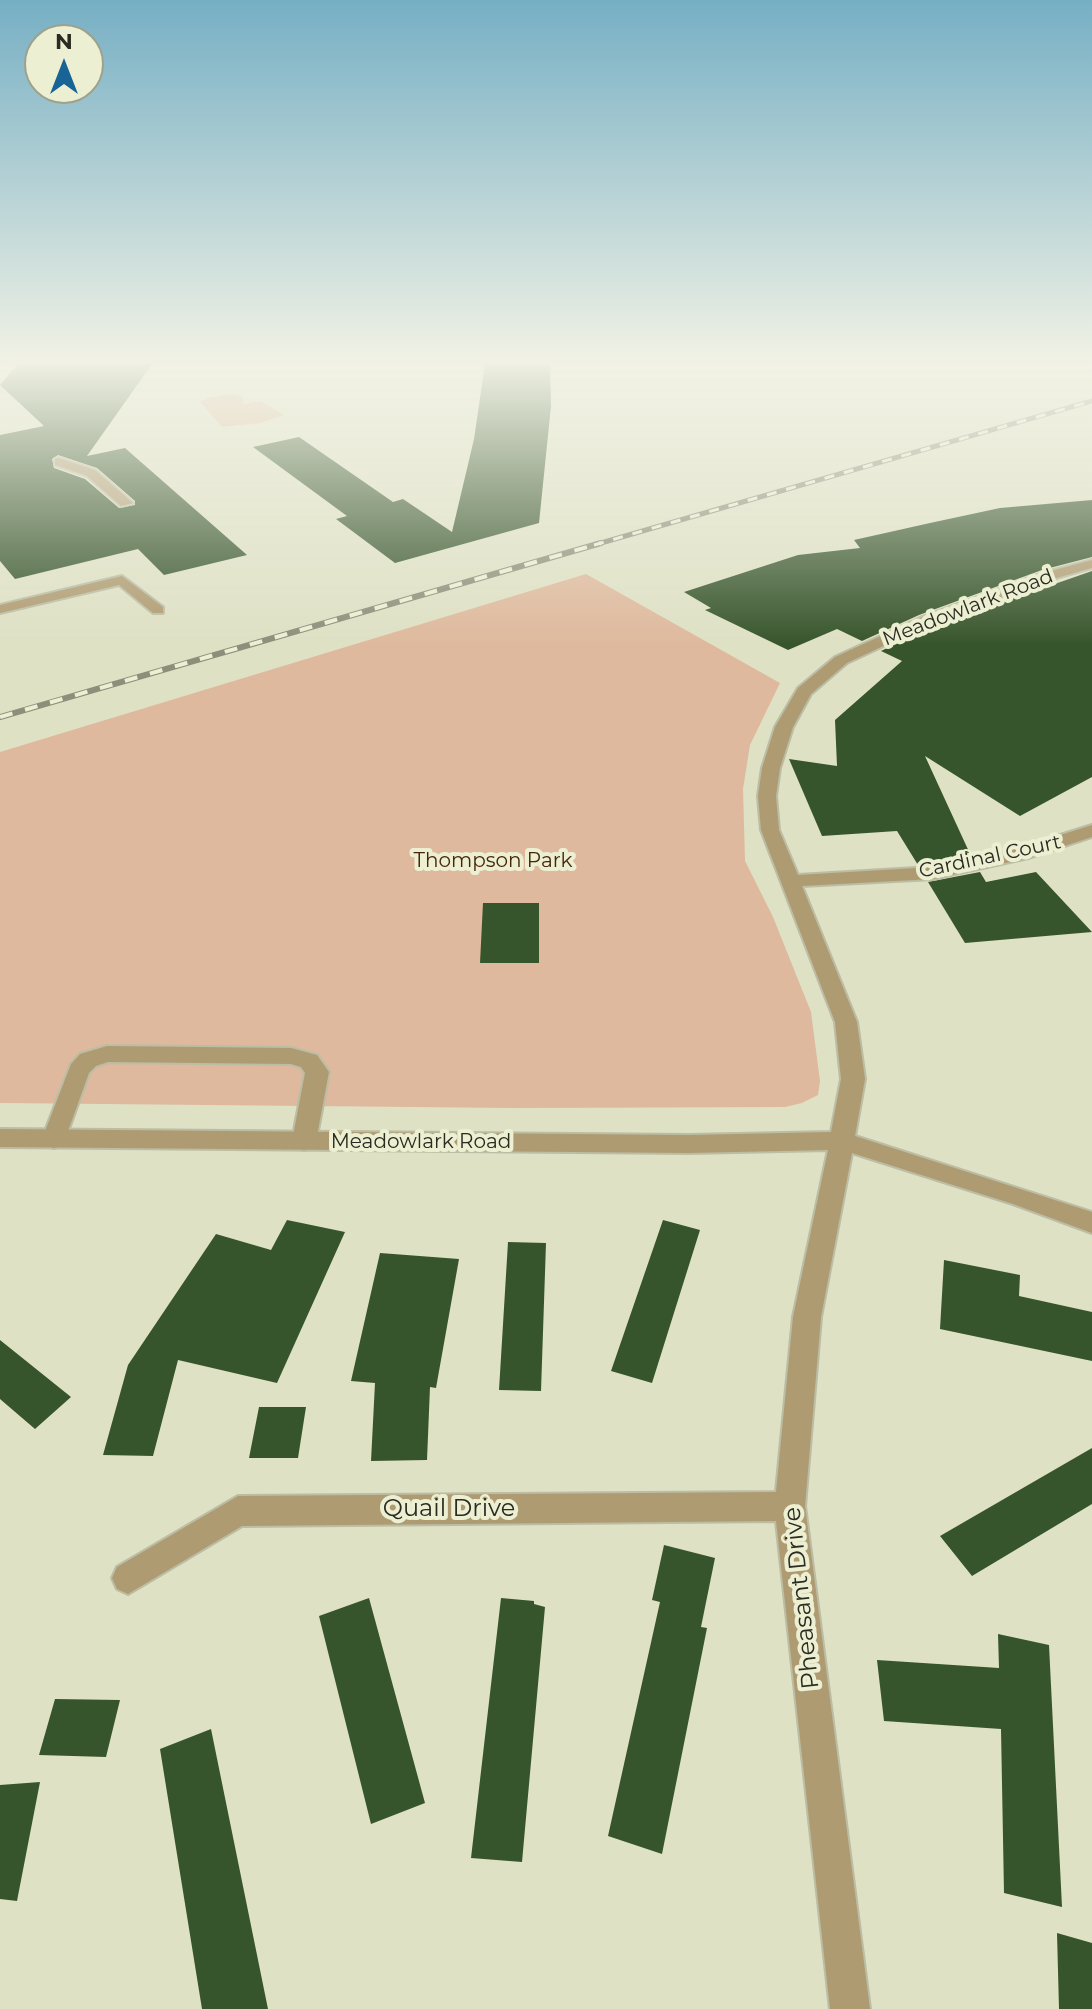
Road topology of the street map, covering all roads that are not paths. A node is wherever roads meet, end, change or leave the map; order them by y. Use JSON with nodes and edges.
{"nodes":[{"id":1,"x":59,"y":462,"type":"dead end"},
{"id":2,"x":126,"y":503,"type":"dead end"},
{"id":3,"x":1092,"y":564,"type":"edge"},
{"id":4,"x":1,"y":609,"type":"edge"},
{"id":5,"x":158,"y":610,"type":"dead end"},
{"id":6,"x":1092,"y":831,"type":"edge"},
{"id":7,"x":790,"y":881,"type":"junction"},
{"id":8,"x":0,"y":1138,"type":"edge"},
{"id":9,"x":54,"y":1139,"type":"junction"},
{"id":10,"x":304,"y":1141,"type":"junction"},
{"id":11,"x":842,"y":1141,"type":"junction"},
{"id":12,"x":1092,"y":1223,"type":"edge"},
{"id":13,"x":790,"y":1506,"type":"junction"},
{"id":14,"x":128,"y":1578,"type":"dead end"},
{"id":15,"x":850,"y":2009,"type":"edge"}],
"edges":[{"from":1,"to":2,"type":"street"},
{"from":3,"to":7,"type":"street","name":"Meadowlark Road"},
{"from":4,"to":5,"type":"street"},
{"from":6,"to":7,"type":"street","name":"Cardinal Court"},
{"from":7,"to":11,"type":"street","name":"Meadowlark Road"},
{"from":8,"to":9,"type":"street","name":"Meadowlark Road"},
{"from":9,"to":10,"type":"street","name":"Meadowlark Road"},
{"from":9,"to":10,"type":"street"},
{"from":10,"to":11,"type":"street","name":"Meadowlark Road"},
{"from":11,"to":12,"type":"street","name":"Meadowlark Road"},
{"from":11,"to":13,"type":"street","name":"Pheasant Drive"},
{"from":13,"to":14,"type":"street","name":"Quail Drive"},
{"from":13,"to":15,"type":"street","name":"Pheasant Drive"}]}
